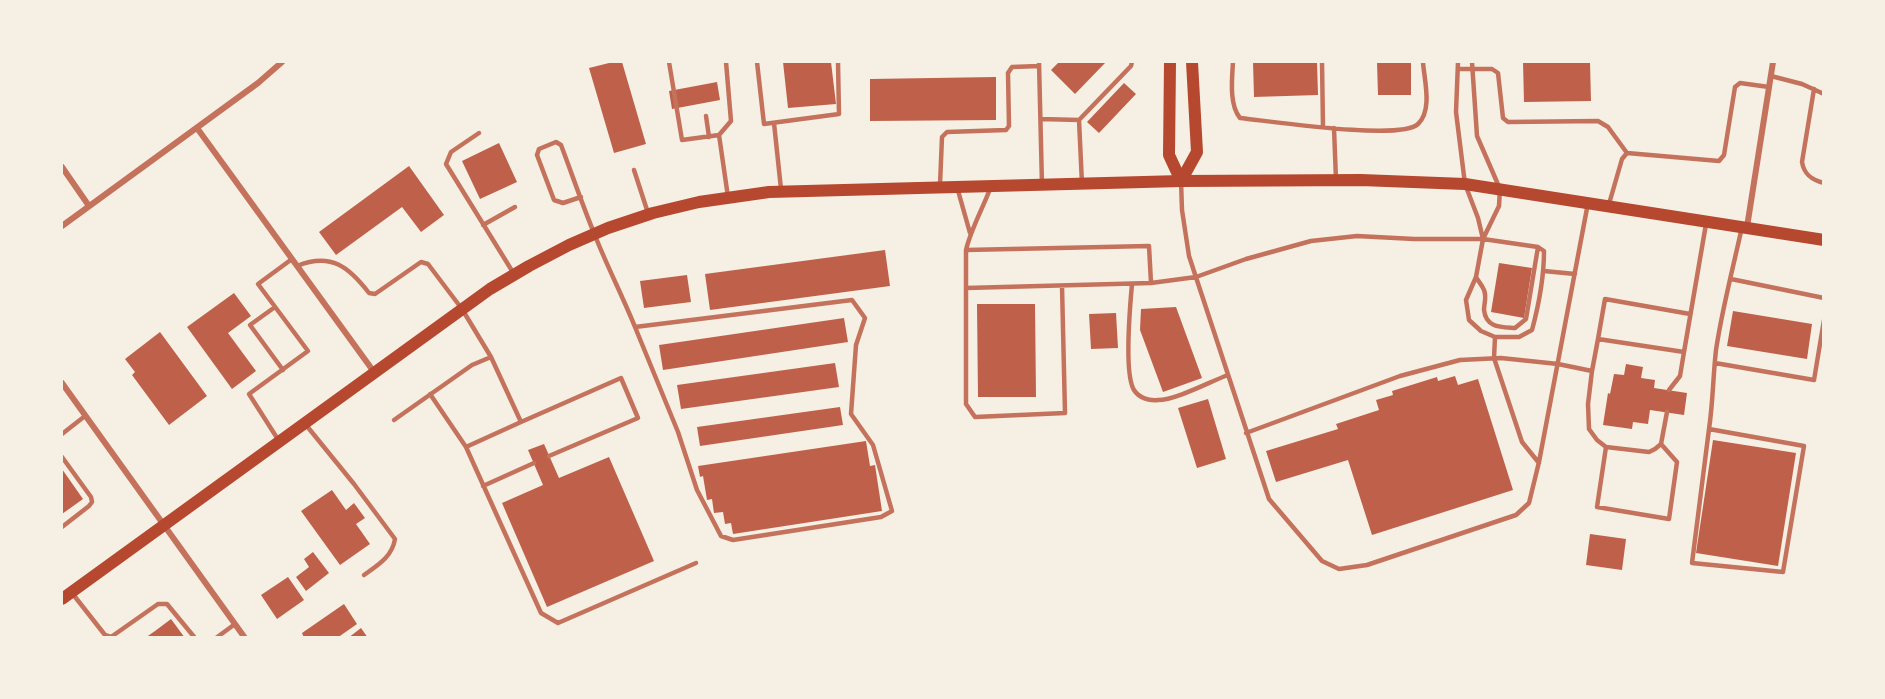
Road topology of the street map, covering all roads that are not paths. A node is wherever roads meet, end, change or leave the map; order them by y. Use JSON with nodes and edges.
{"nodes":[{"id":1,"x":282,"y":62,"type":"edge"},
{"id":2,"x":669,"y":62,"type":"edge"},
{"id":3,"x":726,"y":62,"type":"edge"},
{"id":4,"x":757,"y":62,"type":"edge"},
{"id":5,"x":838,"y":62,"type":"edge"},
{"id":6,"x":1132,"y":62,"type":"edge"},
{"id":7,"x":1170,"y":62,"type":"edge"},
{"id":8,"x":1192,"y":62,"type":"edge"},
{"id":9,"x":1233,"y":62,"type":"edge"},
{"id":10,"x":1322,"y":62,"type":"edge"},
{"id":11,"x":1423,"y":62,"type":"edge"},
{"id":12,"x":1458,"y":62,"type":"edge"},
{"id":13,"x":1472,"y":62,"type":"edge"},
{"id":14,"x":1773,"y":62,"type":"edge"},
{"id":15,"x":1039,"y":64,"type":"edge"},
{"id":16,"x":1458,"y":69,"type":"junction"},
{"id":17,"x":1472,"y":69,"type":"junction"},
{"id":18,"x":1771,"y":76,"type":"junction"},
{"id":19,"x":1769,"y":87,"type":"junction"},
{"id":20,"x":1814,"y":89,"type":"junction"},
{"id":21,"x":1824,"y":94,"type":"edge"},
{"id":22,"x":706,"y":116,"type":"dead end"},
{"id":23,"x":1041,"y":119,"type":"junction"},
{"id":24,"x":1079,"y":120,"type":"junction"},
{"id":25,"x":774,"y":123,"type":"junction"},
{"id":26,"x":1323,"y":127,"type":"junction"},
{"id":27,"x":197,"y":128,"type":"junction"},
{"id":28,"x":1334,"y":128,"type":"junction"},
{"id":29,"x":479,"y":133,"type":"dead end"},
{"id":30,"x":719,"y":135,"type":"junction"},
{"id":31,"x":709,"y":136,"type":"junction"},
{"id":32,"x":1627,"y":153,"type":"junction"},
{"id":33,"x":62,"y":167,"type":"edge"},
{"id":34,"x":634,"y":170,"type":"dead end"},
{"id":35,"x":1336,"y":180,"type":"junction"},
{"id":36,"x":1181,"y":181,"type":"junction"},
{"id":37,"x":1824,"y":183,"type":"edge"},
{"id":38,"x":1082,"y":184,"type":"junction"},
{"id":39,"x":1465,"y":184,"type":"junction"},
{"id":40,"x":1042,"y":185,"type":"junction"},
{"id":41,"x":991,"y":186,"type":"junction"},
{"id":42,"x":957,"y":187,"type":"junction"},
{"id":43,"x":940,"y":188,"type":"junction"},
{"id":44,"x":1500,"y":189,"type":"junction"},
{"id":45,"x":782,"y":192,"type":"junction"},
{"id":46,"x":581,"y":197,"type":"junction"},
{"id":47,"x":728,"y":197,"type":"junction"},
{"id":48,"x":1588,"y":203,"type":"junction"},
{"id":49,"x":89,"y":206,"type":"junction"},
{"id":50,"x":1608,"y":206,"type":"junction"},
{"id":51,"x":515,"y":207,"type":"dead end"},
{"id":52,"x":648,"y":215,"type":"junction"},
{"id":53,"x":1707,"y":222,"type":"junction"},
{"id":54,"x":483,"y":225,"type":"junction"},
{"id":55,"x":62,"y":226,"type":"edge"},
{"id":56,"x":1744,"y":228,"type":"junction"},
{"id":57,"x":970,"y":233,"type":"junction"},
{"id":58,"x":594,"y":234,"type":"junction"},
{"id":59,"x":1482,"y":239,"type":"junction"},
{"id":60,"x":1824,"y":240,"type":"edge"},
{"id":61,"x":1538,"y":247,"type":"junction"},
{"id":62,"x":966,"y":250,"type":"junction"},
{"id":63,"x":292,"y":259,"type":"junction"},
{"id":64,"x":297,"y":266,"type":"junction"},
{"id":65,"x":1544,"y":271,"type":"junction"},
{"id":66,"x":514,"y":274,"type":"junction"},
{"id":67,"x":1575,"y":274,"type":"junction"},
{"id":68,"x":1196,"y":277,"type":"junction"},
{"id":69,"x":1476,"y":277,"type":"junction"},
{"id":70,"x":1731,"y":279,"type":"junction"},
{"id":71,"x":1151,"y":283,"type":"junction"},
{"id":72,"x":1132,"y":284,"type":"junction"},
{"id":73,"x":1062,"y":286,"type":"junction"},
{"id":74,"x":966,"y":288,"type":"junction"},
{"id":75,"x":1824,"y":298,"type":"edge"},
{"id":76,"x":276,"y":307,"type":"junction"},
{"id":77,"x":462,"y":309,"type":"junction"},
{"id":78,"x":1690,"y":314,"type":"junction"},
{"id":79,"x":1824,"y":320,"type":"edge"},
{"id":80,"x":635,"y":327,"type":"junction"},
{"id":81,"x":1495,"y":337,"type":"junction"},
{"id":82,"x":1598,"y":339,"type":"junction"},
{"id":83,"x":1684,"y":352,"type":"junction"},
{"id":84,"x":491,"y":357,"type":"junction"},
{"id":85,"x":1494,"y":358,"type":"junction"},
{"id":86,"x":1715,"y":363,"type":"junction"},
{"id":87,"x":1558,"y":364,"type":"junction"},
{"id":88,"x":283,"y":370,"type":"junction"},
{"id":89,"x":1592,"y":371,"type":"junction"},
{"id":90,"x":374,"y":372,"type":"junction"},
{"id":91,"x":1228,"y":375,"type":"junction"},
{"id":92,"x":62,"y":383,"type":"edge"},
{"id":93,"x":1670,"y":390,"type":"dead end"},
{"id":94,"x":430,"y":394,"type":"junction"},
{"id":95,"x":1667,"y":412,"type":"dead end"},
{"id":96,"x":85,"y":416,"type":"junction"},
{"id":97,"x":393,"y":420,"type":"dead end"},
{"id":98,"x":521,"y":422,"type":"junction"},
{"id":99,"x":304,"y":423,"type":"junction"},
{"id":100,"x":1709,"y":429,"type":"junction"},
{"id":101,"x":1246,"y":433,"type":"junction"},
{"id":102,"x":62,"y":434,"type":"edge"},
{"id":103,"x":279,"y":441,"type":"junction"},
{"id":104,"x":1660,"y":444,"type":"junction"},
{"id":105,"x":466,"y":447,"type":"junction"},
{"id":106,"x":1606,"y":447,"type":"junction"},
{"id":107,"x":549,"y":456,"type":"dead end"},
{"id":108,"x":62,"y":458,"type":"edge"},
{"id":109,"x":534,"y":463,"type":"dead end"},
{"id":110,"x":1539,"y":463,"type":"junction"},
{"id":111,"x":483,"y":486,"type":"junction"},
{"id":112,"x":164,"y":525,"type":"junction"},
{"id":113,"x":62,"y":527,"type":"edge"},
{"id":114,"x":696,"y":563,"type":"dead end"},
{"id":115,"x":364,"y":575,"type":"dead end"},
{"id":116,"x":66,"y":595,"type":"edge"},
{"id":117,"x":235,"y":624,"type":"junction"},
{"id":118,"x":195,"y":638,"type":"edge"},
{"id":119,"x":216,"y":638,"type":"edge"},
{"id":120,"x":245,"y":638,"type":"edge"}],
"edges":[{"from":1,"to":27,"type":"street"},
{"from":2,"to":31,"type":"lane"},
{"from":3,"to":30,"type":"lane"},
{"from":4,"to":25,"type":"lane"},
{"from":5,"to":25,"type":"lane"},
{"from":6,"to":24,"type":"lane"},
{"from":7,"to":36,"type":"main road"},
{"from":8,"to":36,"type":"main road"},
{"from":9,"to":26,"type":"lane"},
{"from":10,"to":26,"type":"lane"},
{"from":11,"to":28,"type":"lane"},
{"from":12,"to":16,"type":"lane"},
{"from":13,"to":17,"type":"lane"},
{"from":14,"to":18,"type":"street"},
{"from":15,"to":23,"type":"lane"},
{"from":15,"to":43,"type":"lane"},
{"from":16,"to":17,"type":"lane"},
{"from":16,"to":39,"type":"lane"},
{"from":17,"to":32,"type":"lane"},
{"from":17,"to":44,"type":"lane"},
{"from":18,"to":19,"type":"street"},
{"from":18,"to":20,"type":"lane"},
{"from":19,"to":32,"type":"lane"},
{"from":19,"to":56,"type":"street"},
{"from":20,"to":21,"type":"lane"},
{"from":20,"to":37,"type":"lane"},
{"from":22,"to":31,"type":"lane"},
{"from":23,"to":24,"type":"lane"},
{"from":23,"to":40,"type":"lane"},
{"from":24,"to":38,"type":"lane"},
{"from":25,"to":45,"type":"lane"},
{"from":26,"to":28,"type":"lane"},
{"from":27,"to":49,"type":"street"},
{"from":27,"to":63,"type":"street"},
{"from":28,"to":35,"type":"lane"},
{"from":29,"to":54,"type":"lane"},
{"from":30,"to":31,"type":"lane"},
{"from":30,"to":47,"type":"lane"},
{"from":32,"to":50,"type":"lane"},
{"from":33,"to":49,"type":"street"},
{"from":34,"to":52,"type":"lane"},
{"from":35,"to":36,"type":"main road"},
{"from":35,"to":39,"type":"main road"},
{"from":36,"to":38,"type":"main road"},
{"from":36,"to":68,"type":"lane"},
{"from":38,"to":40,"type":"main road"},
{"from":39,"to":44,"type":"main road"},
{"from":39,"to":59,"type":"lane"},
{"from":40,"to":41,"type":"main road"},
{"from":41,"to":42,"type":"main road"},
{"from":41,"to":57,"type":"lane"},
{"from":42,"to":43,"type":"main road"},
{"from":42,"to":57,"type":"lane"},
{"from":43,"to":45,"type":"main road"},
{"from":44,"to":48,"type":"main road"},
{"from":44,"to":59,"type":"lane"},
{"from":45,"to":47,"type":"main road"},
{"from":46,"to":46,"type":"lane"},
{"from":46,"to":58,"type":"lane"},
{"from":47,"to":52,"type":"main road"},
{"from":48,"to":50,"type":"main road"},
{"from":48,"to":67,"type":"lane"},
{"from":49,"to":55,"type":"street"},
{"from":50,"to":53,"type":"main road"},
{"from":51,"to":54,"type":"lane"},
{"from":52,"to":58,"type":"main road"},
{"from":53,"to":56,"type":"main road"},
{"from":53,"to":78,"type":"lane"},
{"from":54,"to":66,"type":"lane"},
{"from":56,"to":60,"type":"main road"},
{"from":56,"to":70,"type":"lane"},
{"from":57,"to":62,"type":"lane"},
{"from":58,"to":66,"type":"main road"},
{"from":58,"to":80,"type":"lane"},
{"from":59,"to":61,"type":"lane"},
{"from":59,"to":68,"type":"lane"},
{"from":59,"to":69,"type":"lane"},
{"from":61,"to":65,"type":"lane"},
{"from":61,"to":69,"type":"lane"},
{"from":62,"to":71,"type":"lane"},
{"from":62,"to":74,"type":"lane"},
{"from":63,"to":64,"type":"street"},
{"from":63,"to":76,"type":"lane"},
{"from":64,"to":77,"type":"lane"},
{"from":64,"to":90,"type":"street"},
{"from":65,"to":67,"type":"lane"},
{"from":65,"to":81,"type":"lane"},
{"from":66,"to":77,"type":"main road"},
{"from":67,"to":87,"type":"lane"},
{"from":68,"to":71,"type":"lane"},
{"from":68,"to":91,"type":"lane"},
{"from":69,"to":81,"type":"lane"},
{"from":70,"to":75,"type":"lane"},
{"from":70,"to":86,"type":"lane"},
{"from":71,"to":72,"type":"lane"},
{"from":72,"to":73,"type":"lane"},
{"from":72,"to":91,"type":"lane"},
{"from":73,"to":74,"type":"lane"},
{"from":73,"to":74,"type":"lane"},
{"from":76,"to":88,"type":"lane"},
{"from":76,"to":88,"type":"lane"},
{"from":77,"to":84,"type":"lane"},
{"from":77,"to":90,"type":"main road"},
{"from":78,"to":82,"type":"lane"},
{"from":78,"to":83,"type":"lane"},
{"from":79,"to":86,"type":"lane"},
{"from":80,"to":80,"type":"lane"},
{"from":81,"to":85,"type":"lane"},
{"from":82,"to":83,"type":"lane"},
{"from":82,"to":89,"type":"lane"},
{"from":83,"to":93,"type":"lane"},
{"from":84,"to":94,"type":"lane"},
{"from":84,"to":98,"type":"lane"},
{"from":85,"to":87,"type":"lane"},
{"from":85,"to":101,"type":"lane"},
{"from":85,"to":110,"type":"lane"},
{"from":86,"to":100,"type":"lane"},
{"from":87,"to":89,"type":"lane"},
{"from":87,"to":110,"type":"lane"},
{"from":88,"to":103,"type":"lane"},
{"from":89,"to":106,"type":"lane"},
{"from":90,"to":99,"type":"main road"},
{"from":91,"to":101,"type":"lane"},
{"from":92,"to":96,"type":"street"},
{"from":94,"to":97,"type":"lane"},
{"from":94,"to":105,"type":"lane"},
{"from":95,"to":104,"type":"lane"},
{"from":96,"to":102,"type":"lane"},
{"from":96,"to":112,"type":"street"},
{"from":98,"to":105,"type":"lane"},
{"from":98,"to":107,"type":"lane"},
{"from":99,"to":103,"type":"main road"},
{"from":99,"to":115,"type":"lane"},
{"from":100,"to":100,"type":"lane"},
{"from":101,"to":110,"type":"lane"},
{"from":103,"to":112,"type":"main road"},
{"from":104,"to":106,"type":"lane"},
{"from":104,"to":106,"type":"lane"},
{"from":105,"to":111,"type":"lane"},
{"from":108,"to":113,"type":"lane"},
{"from":109,"to":111,"type":"lane"},
{"from":111,"to":114,"type":"lane"},
{"from":112,"to":116,"type":"main road"},
{"from":112,"to":117,"type":"street"},
{"from":116,"to":118,"type":"lane"},
{"from":117,"to":119,"type":"lane"},
{"from":117,"to":120,"type":"street"}]}
